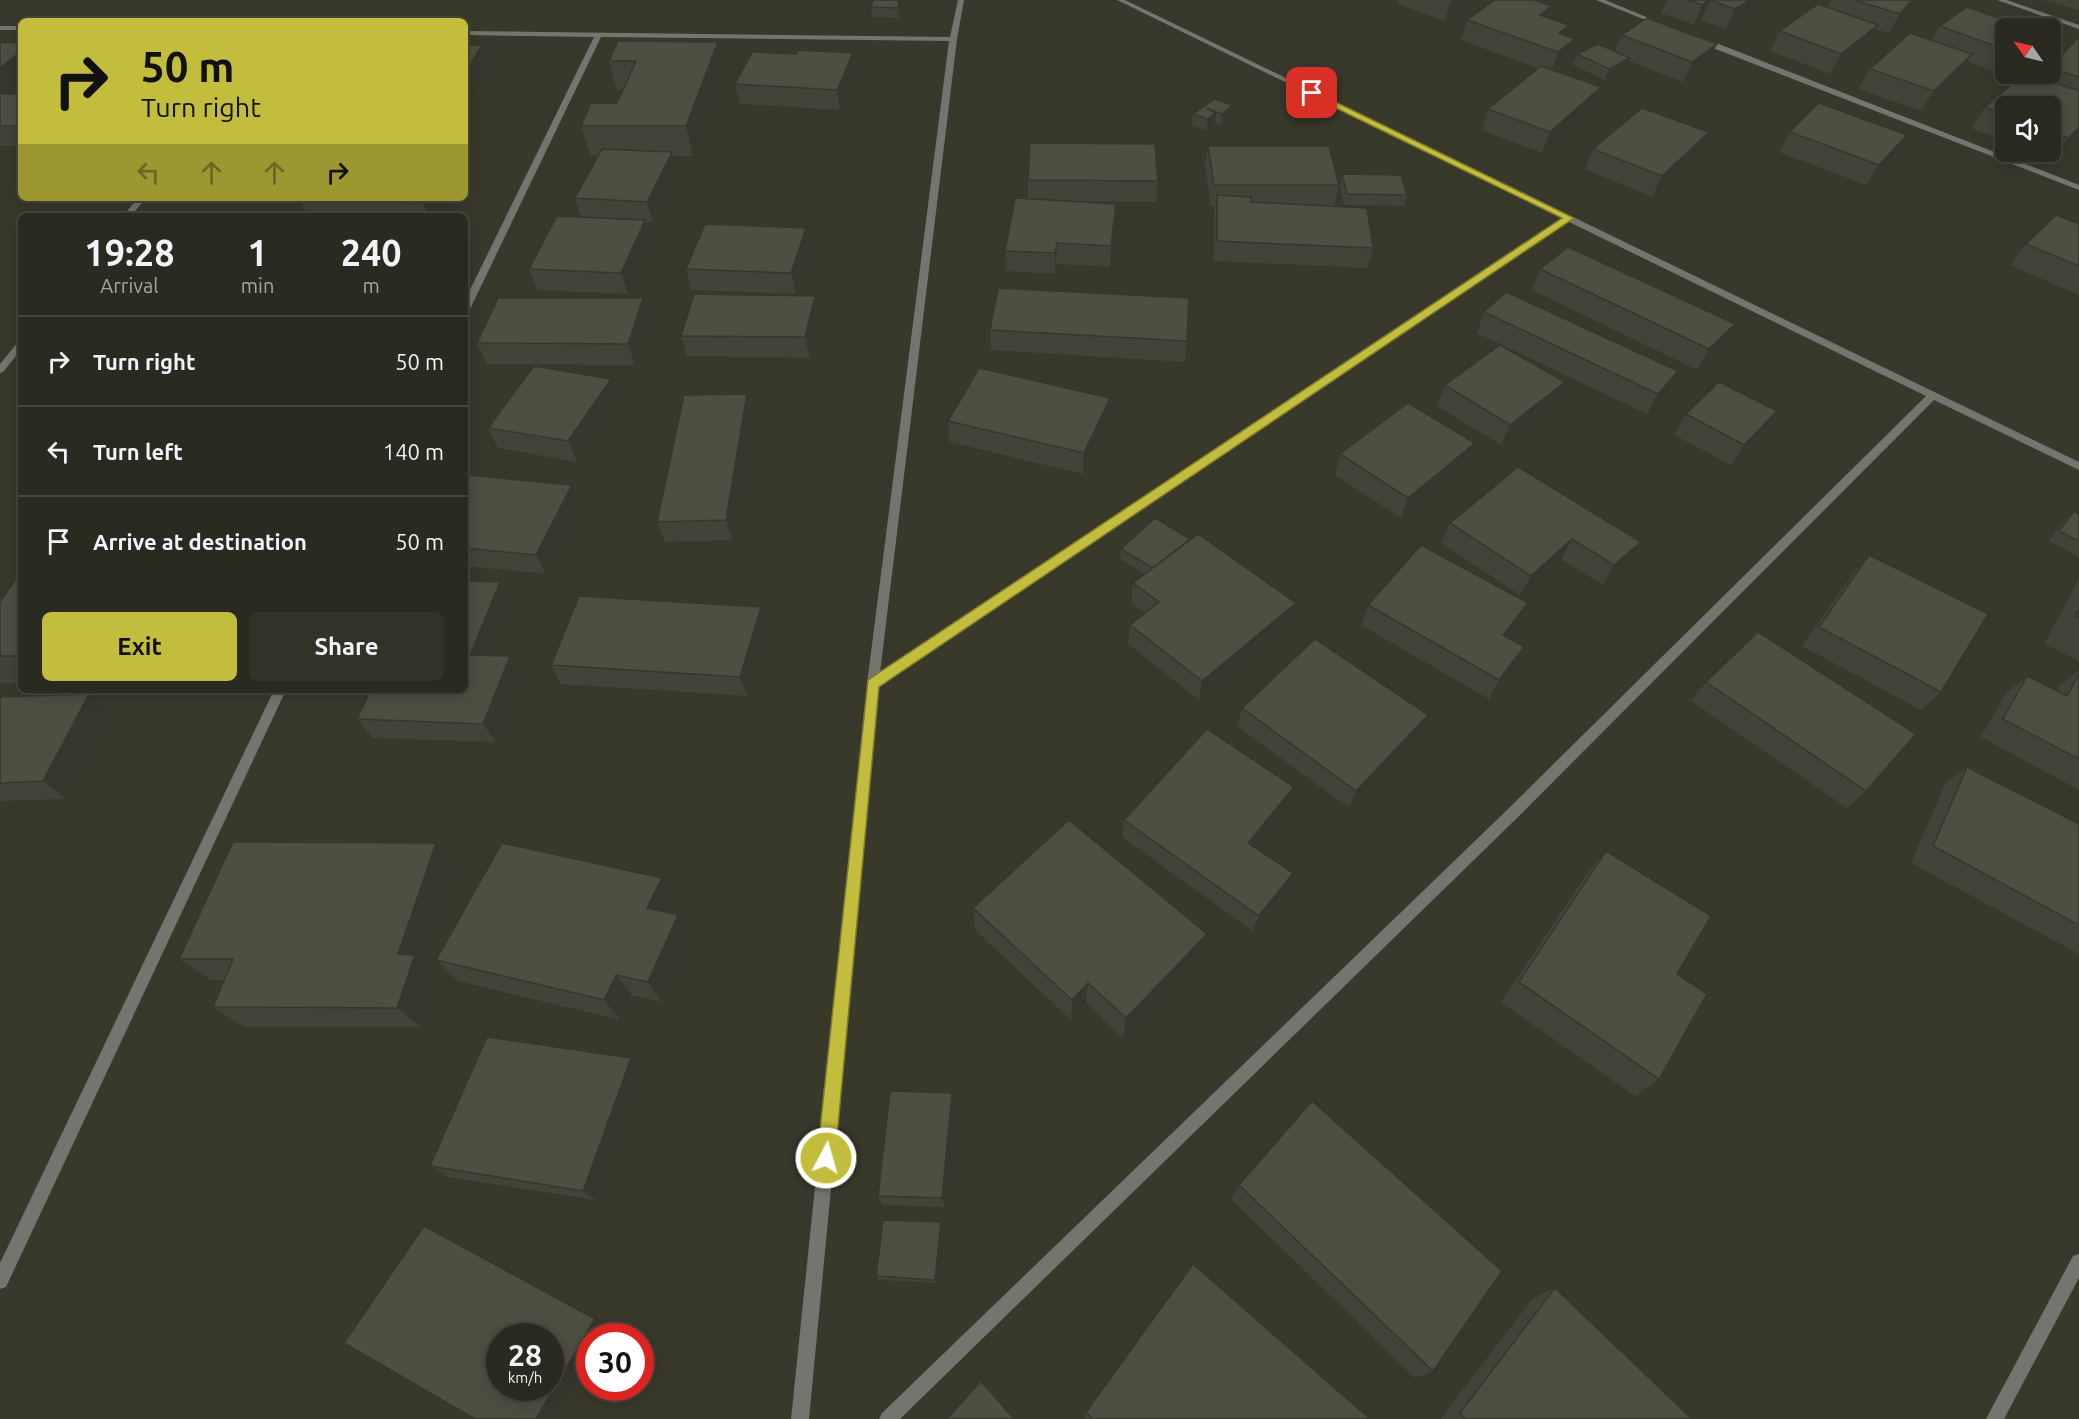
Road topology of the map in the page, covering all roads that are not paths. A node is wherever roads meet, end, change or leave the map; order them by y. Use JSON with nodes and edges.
{"nodes":[{"id":1,"x":961,"y":0,"type":"edge"},
{"id":2,"x":1120,"y":0,"type":"edge"},
{"id":3,"x":1599,"y":0,"type":"edge"},
{"id":4,"x":2000,"y":0,"type":"edge"},
{"id":5,"x":1666,"y":26,"type":"edge"},
{"id":6,"x":2079,"y":27,"type":"edge"},
{"id":7,"x":0,"y":28,"type":"edge"},
{"id":8,"x":18,"y":28,"type":"edge"},
{"id":9,"x":468,"y":33,"type":"edge"},
{"id":10,"x":599,"y":34,"type":"junction"},
{"id":11,"x":953,"y":39,"type":"junction"},
{"id":12,"x":1699,"y":39,"type":"edge"},
{"id":13,"x":2079,"y":188,"type":"edge"},
{"id":14,"x":140,"y":201,"type":"edge"},
{"id":15,"x":130,"y":213,"type":"edge"},
{"id":16,"x":1569,"y":218,"type":"junction"},
{"id":17,"x":468,"y":303,"type":"edge"},
{"id":18,"x":18,"y":348,"type":"edge"},
{"id":19,"x":0,"y":370,"type":"edge"},
{"id":20,"x":1934,"y":394,"type":"junction"},
{"id":21,"x":2079,"y":466,"type":"edge"},
{"id":22,"x":873,"y":684,"type":"junction"},
{"id":23,"x":279,"y":693,"type":"edge"},
{"id":24,"x":2079,"y":1262,"type":"edge"},
{"id":25,"x":0,"y":1281,"type":"edge"},
{"id":26,"x":800,"y":1419,"type":"edge"},
{"id":27,"x":888,"y":1419,"type":"edge"},
{"id":28,"x":1995,"y":1419,"type":"edge"}],
"edges":[{"from":1,"to":11,"type":"street"},
{"from":2,"to":16,"type":"street"},
{"from":3,"to":5,"type":"street"},
{"from":4,"to":6,"type":"street"},
{"from":7,"to":8,"type":"street"},
{"from":9,"to":10,"type":"street"},
{"from":10,"to":11,"type":"street"},
{"from":10,"to":17,"type":"street"},
{"from":11,"to":22,"type":"street"},
{"from":12,"to":13,"type":"street"},
{"from":14,"to":15,"type":"street"},
{"from":16,"to":20,"type":"street"},
{"from":16,"to":22,"type":"street"},
{"from":18,"to":19,"type":"street"},
{"from":20,"to":21,"type":"street"},
{"from":20,"to":27,"type":"street"},
{"from":22,"to":26,"type":"street"},
{"from":23,"to":25,"type":"street"},
{"from":24,"to":28,"type":"street"}]}
